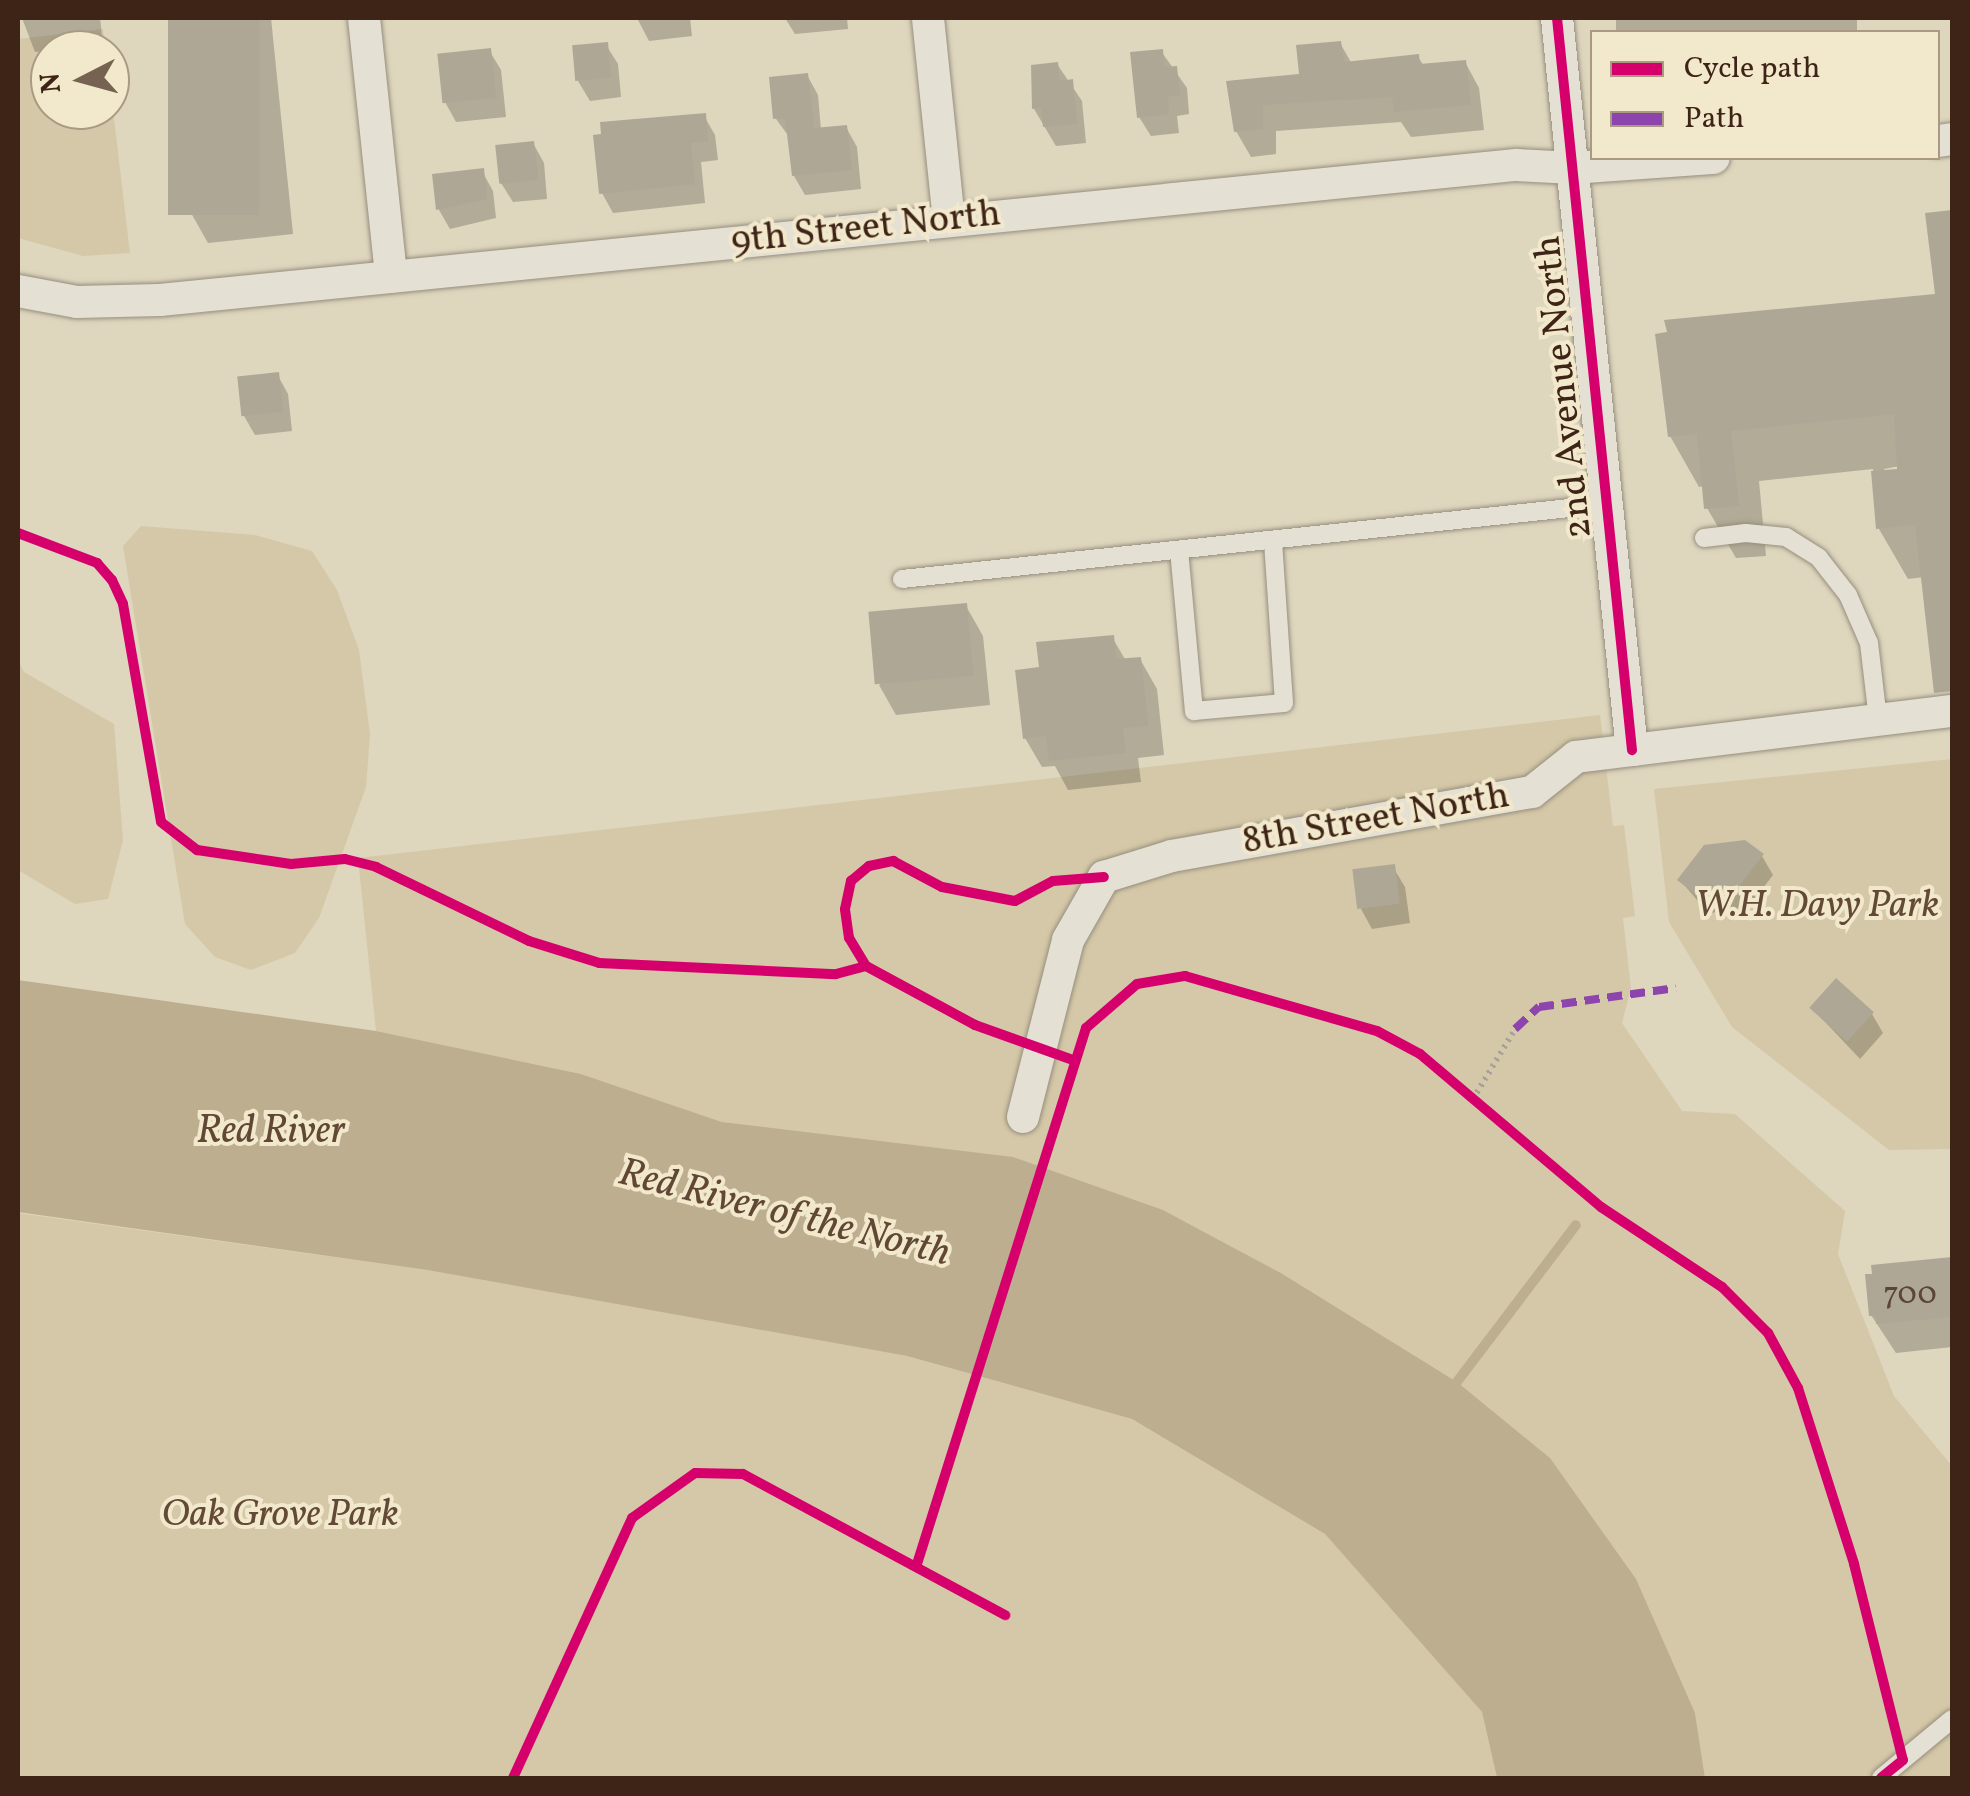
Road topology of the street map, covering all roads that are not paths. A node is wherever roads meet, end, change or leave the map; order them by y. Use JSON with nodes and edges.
{"nodes":[{"id":1,"x":364,"y":18,"type":"edge"},
{"id":2,"x":928,"y":18,"type":"edge"},
{"id":3,"x":1557,"y":18,"type":"edge"},
{"id":4,"x":1686,"y":160,"type":"edge"},
{"id":5,"x":1573,"y":168,"type":"junction"},
{"id":6,"x":949,"y":221,"type":"junction"},
{"id":7,"x":391,"y":277,"type":"junction"},
{"id":8,"x":18,"y":291,"type":"edge"},
{"id":9,"x":1607,"y":504,"type":"junction"},
{"id":10,"x":1704,"y":538,"type":"dead end"},
{"id":11,"x":1273,"y":540,"type":"junction"},
{"id":12,"x":1179,"y":550,"type":"junction"},
{"id":13,"x":902,"y":579,"type":"dead end"},
{"id":14,"x":1952,"y":711,"type":"edge"},
{"id":15,"x":1878,"y":720,"type":"junction"},
{"id":16,"x":1632,"y":750,"type":"junction"},
{"id":17,"x":1023,"y":1117,"type":"dead end"},
{"id":18,"x":1952,"y":1719,"type":"edge"},
{"id":19,"x":1881,"y":1778,"type":"edge"}],
"edges":[{"from":1,"to":7,"type":"street"},
{"from":2,"to":6,"type":"street"},
{"from":3,"to":5,"type":"street","name":"2nd Avenue North"},
{"from":4,"to":5,"type":"street","name":"9th Street North"},
{"from":5,"to":6,"type":"street","name":"9th Street North"},
{"from":5,"to":9,"type":"street","name":"2nd Avenue North"},
{"from":6,"to":7,"type":"street","name":"9th Street North"},
{"from":7,"to":8,"type":"street","name":"9th Street North"},
{"from":9,"to":11,"type":"lane"},
{"from":9,"to":16,"type":"street","name":"2nd Avenue North"},
{"from":10,"to":15,"type":"lane"},
{"from":11,"to":12,"type":"lane"},
{"from":11,"to":12,"type":"lane"},
{"from":12,"to":13,"type":"lane"},
{"from":14,"to":15,"type":"street","name":"8th Street North"},
{"from":15,"to":16,"type":"street","name":"8th Street North"},
{"from":16,"to":17,"type":"street","name":"8th Street North"},
{"from":18,"to":19,"type":"lane"}]}
